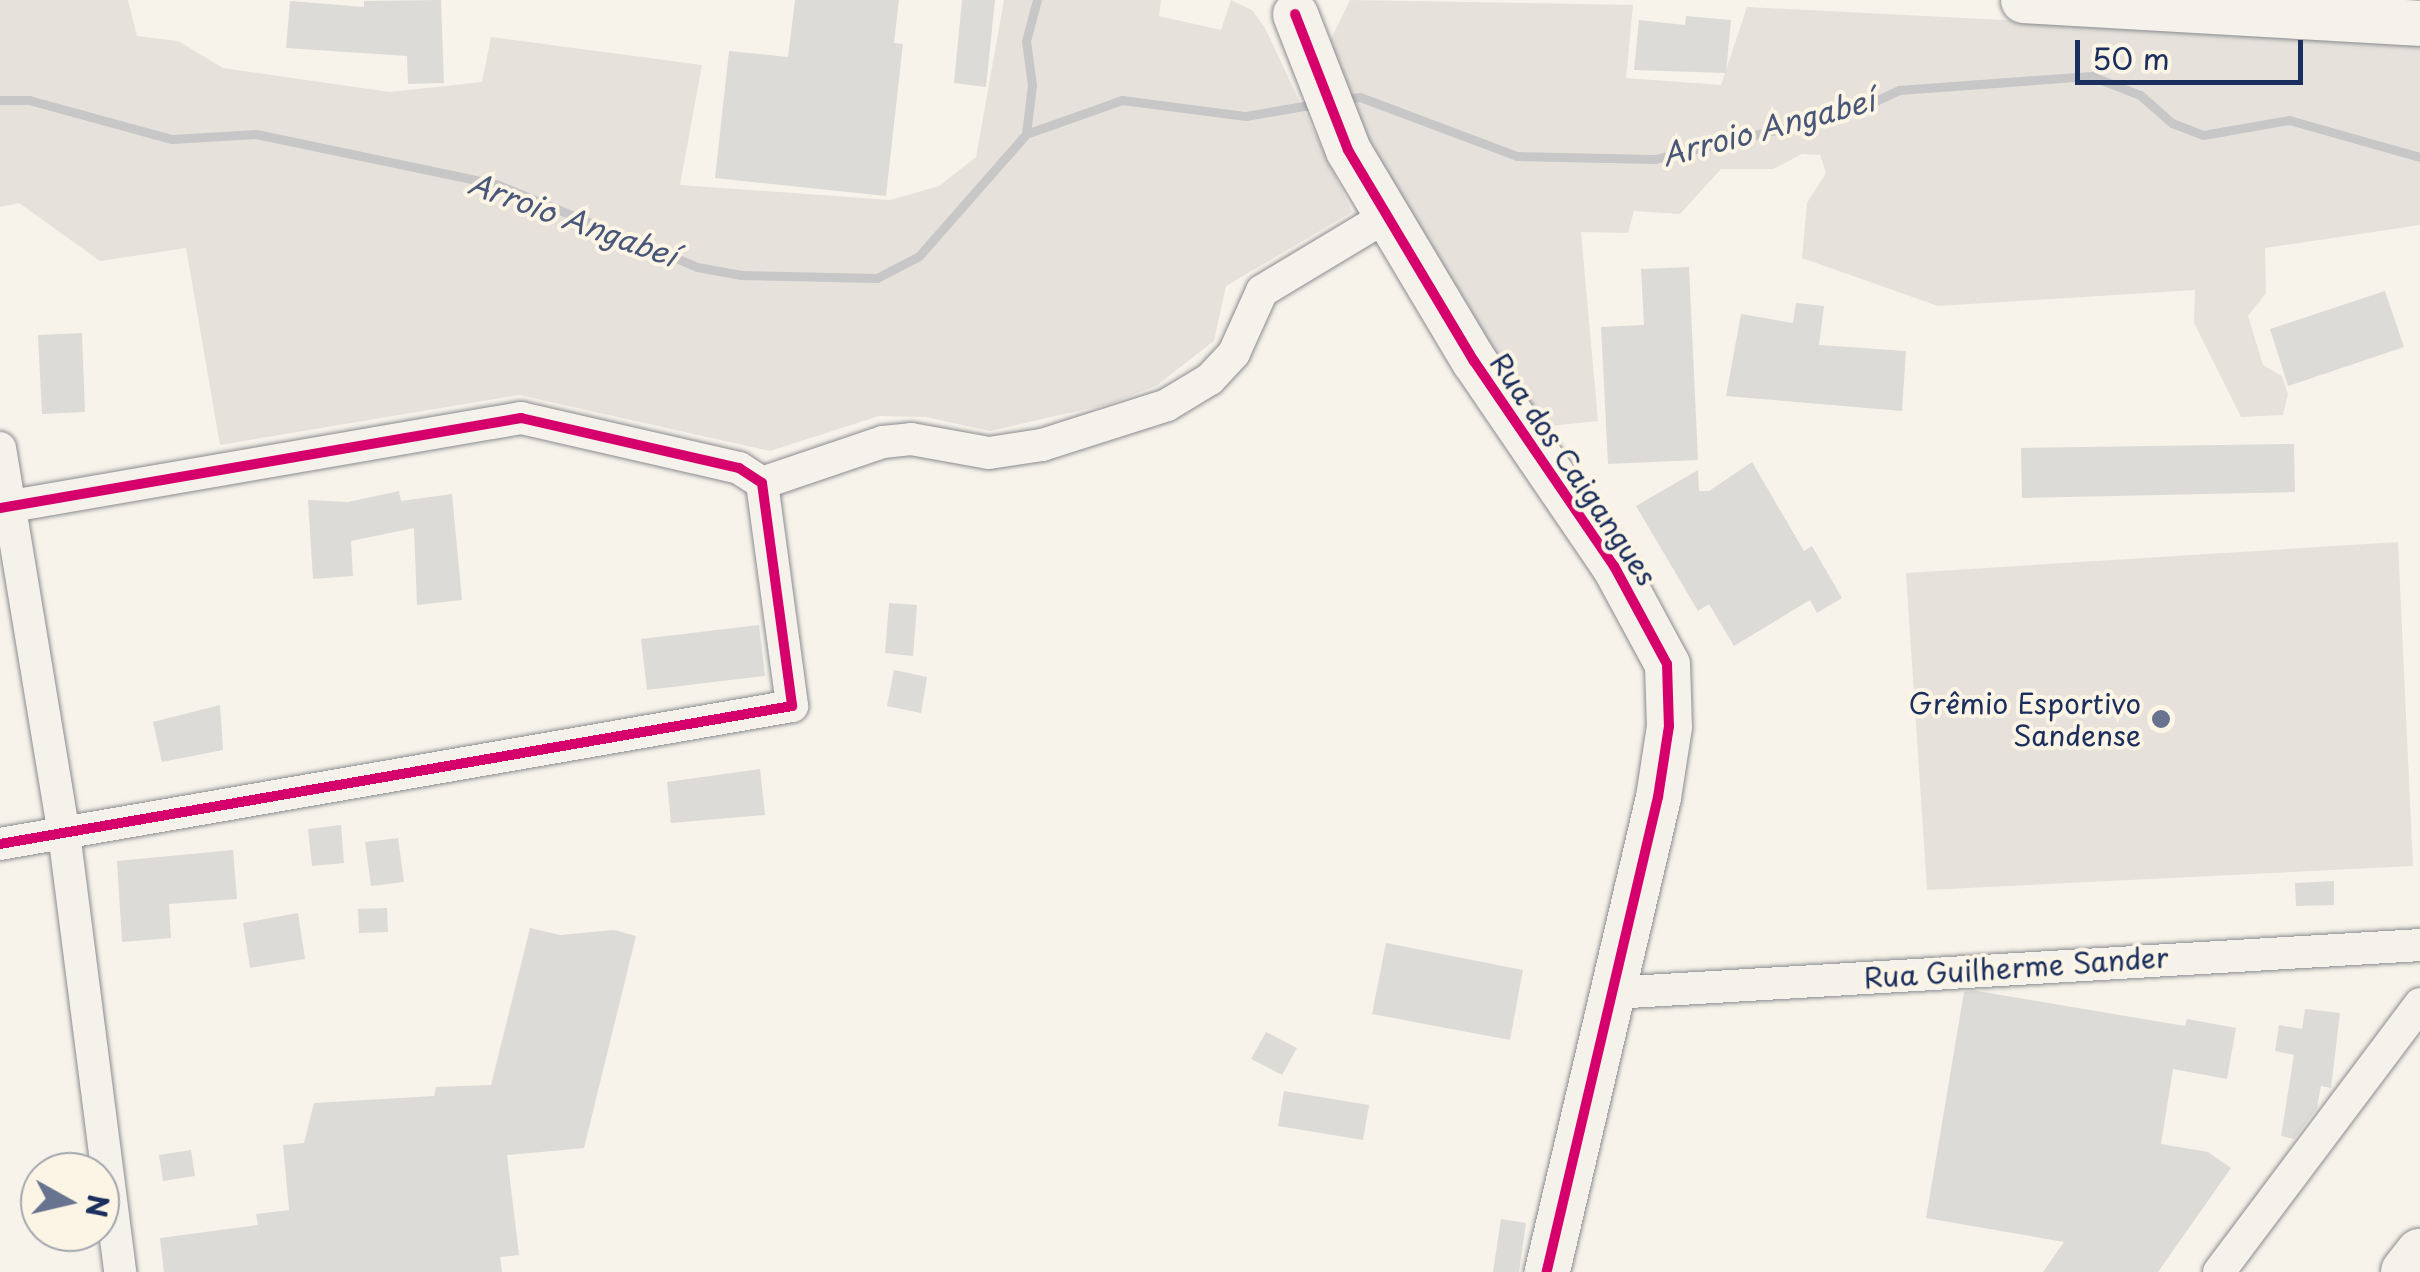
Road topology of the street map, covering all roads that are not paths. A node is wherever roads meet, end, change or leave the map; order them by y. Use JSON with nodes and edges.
{"nodes":[{"id":1,"x":2023,"y":0,"type":"edge"},
{"id":2,"x":1296,"y":5,"type":"edge"},
{"id":3,"x":2182,"y":5,"type":"edge"},
{"id":4,"x":2420,"y":23,"type":"edge"},
{"id":5,"x":1387,"y":216,"type":"junction"},
{"id":6,"x":0,"y":448,"type":"edge"},
{"id":7,"x":762,"y":483,"type":"junction"},
{"id":8,"x":6,"y":507,"type":"edge"},
{"id":9,"x":64,"y":834,"type":"junction"},
{"id":10,"x":0,"y":844,"type":"edge"},
{"id":11,"x":2420,"y":945,"type":"edge"},
{"id":12,"x":1613,"y":993,"type":"junction"},
{"id":13,"x":2420,"y":1004,"type":"edge"},
{"id":14,"x":2420,"y":1254,"type":"edge"},
{"id":15,"x":120,"y":1272,"type":"edge"},
{"id":16,"x":1547,"y":1272,"type":"edge"},
{"id":17,"x":2219,"y":1272,"type":"edge"},
{"id":18,"x":2406,"y":1272,"type":"edge"}],
"edges":[{"from":1,"to":3,"type":"street"},
{"from":2,"to":5,"type":"street","name":"Rua dos Caigangues"},
{"from":3,"to":4,"type":"street"},
{"from":5,"to":7,"type":"street"},
{"from":5,"to":12,"type":"street","name":"Rua dos Caigangues"},
{"from":6,"to":8,"type":"street"},
{"from":7,"to":8,"type":"street"},
{"from":7,"to":9,"type":"street"},
{"from":8,"to":9,"type":"street"},
{"from":9,"to":10,"type":"street"},
{"from":9,"to":15,"type":"street"},
{"from":11,"to":12,"type":"street","name":"Rua Guilherme Sander"},
{"from":12,"to":16,"type":"street","name":"Rua dos Caigangues"},
{"from":13,"to":17,"type":"street"},
{"from":14,"to":18,"type":"main road"}]}
